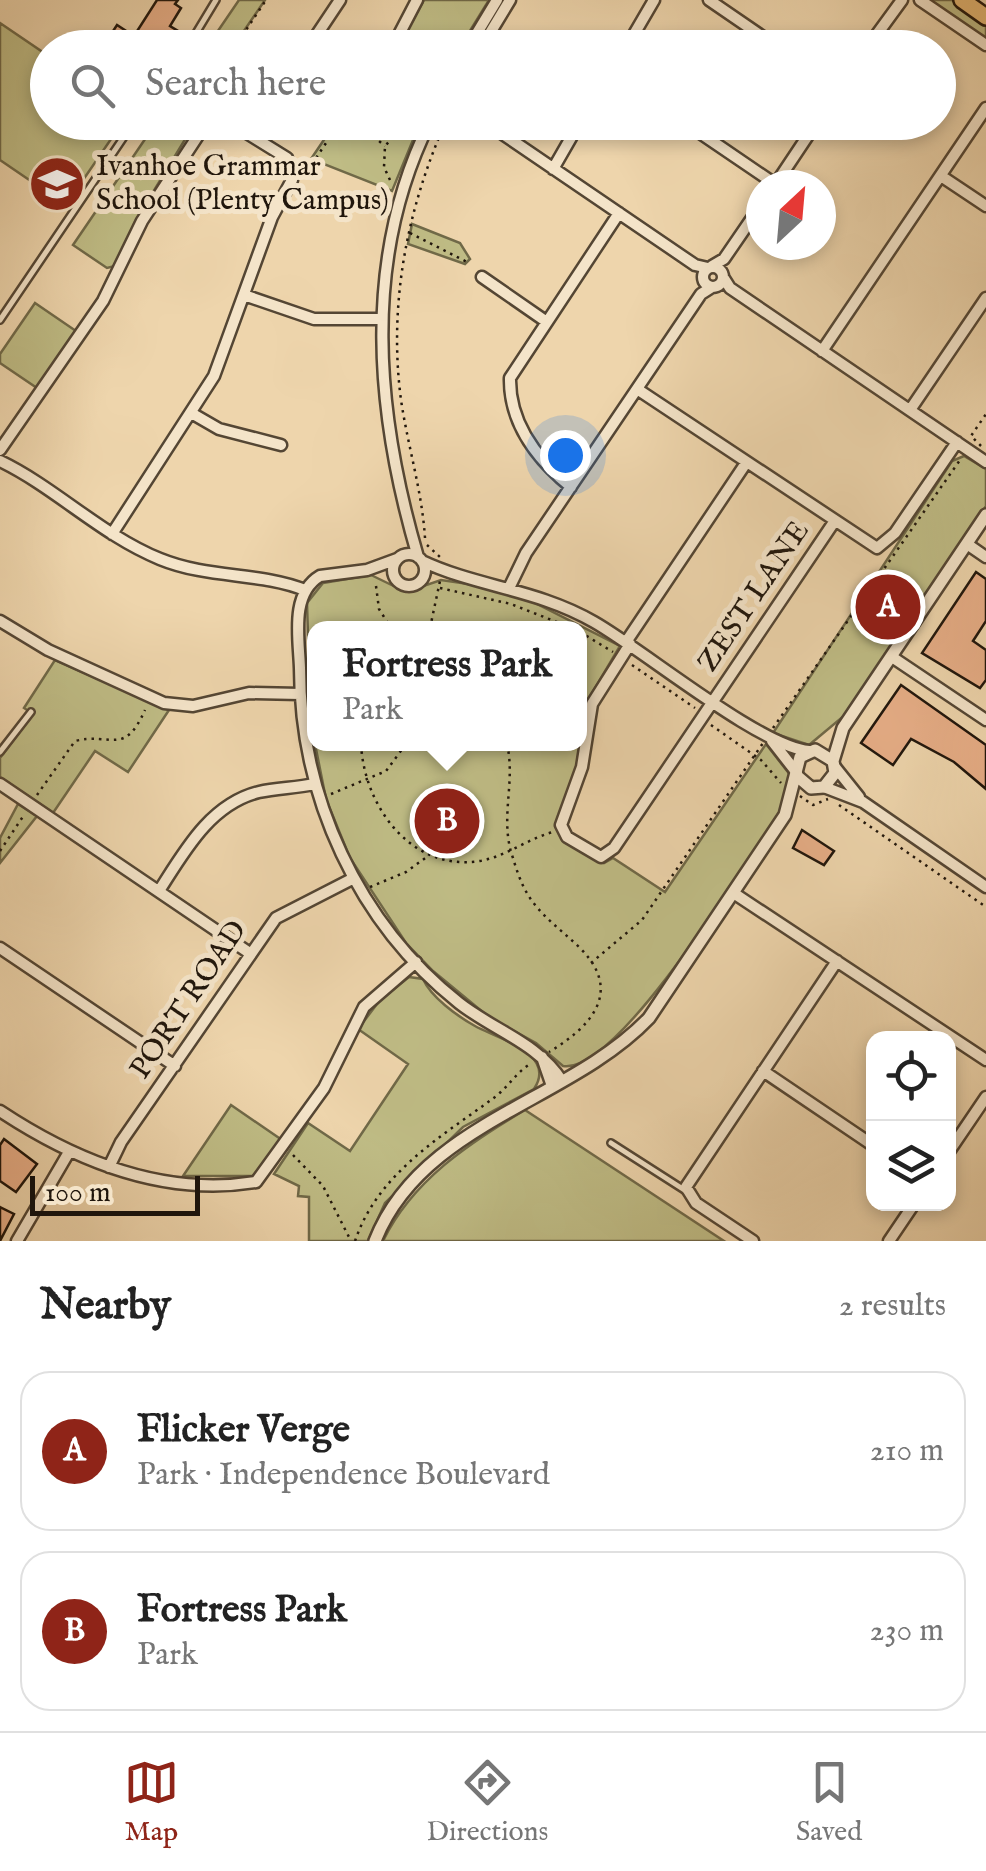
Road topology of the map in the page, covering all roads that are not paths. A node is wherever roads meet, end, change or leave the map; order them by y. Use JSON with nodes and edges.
{"nodes":[{"id":1,"x":216,"y":0,"type":"edge"},
{"id":2,"x":340,"y":0,"type":"edge"},
{"id":3,"x":497,"y":0,"type":"edge"},
{"id":4,"x":510,"y":0,"type":"edge"},
{"id":5,"x":654,"y":0,"type":"edge"},
{"id":6,"x":708,"y":0,"type":"edge"},
{"id":7,"x":902,"y":0,"type":"edge"},
{"id":8,"x":915,"y":0,"type":"edge"},
{"id":9,"x":962,"y":0,"type":"edge"},
{"id":10,"x":412,"y":2,"type":"edge"},
{"id":11,"x":893,"y":6,"type":"edge"},
{"id":12,"x":986,"y":16,"type":"edge"},
{"id":13,"x":197,"y":30,"type":"edge"},
{"id":14,"x":320,"y":30,"type":"edge"},
{"id":15,"x":400,"y":30,"type":"edge"},
{"id":16,"x":479,"y":30,"type":"edge"},
{"id":17,"x":492,"y":30,"type":"edge"},
{"id":18,"x":636,"y":30,"type":"edge"},
{"id":19,"x":752,"y":30,"type":"edge"},
{"id":20,"x":879,"y":30,"type":"edge"},
{"id":21,"x":986,"y":45,"type":"edge"},
{"id":22,"x":986,"y":108,"type":"edge"},
{"id":23,"x":122,"y":140,"type":"edge"},
{"id":24,"x":192,"y":140,"type":"edge"},
{"id":25,"x":255,"y":140,"type":"edge"},
{"id":26,"x":423,"y":140,"type":"edge"},
{"id":27,"x":511,"y":140,"type":"edge"},
{"id":28,"x":569,"y":140,"type":"edge"},
{"id":29,"x":710,"y":140,"type":"edge"},
{"id":30,"x":805,"y":140,"type":"edge"},
{"id":31,"x":551,"y":167,"type":"junction"},
{"id":32,"x":754,"y":170,"type":"edge"},
{"id":33,"x":784,"y":170,"type":"edge"},
{"id":34,"x":941,"y":176,"type":"junction"},
{"id":35,"x":986,"y":206,"type":"edge"},
{"id":36,"x":617,"y":212,"type":"junction"},
{"id":37,"x":746,"y":227,"type":"edge"},
{"id":38,"x":482,"y":277,"type":"dead end"},
{"id":39,"x":712,"y":277,"type":"junction"},
{"id":40,"x":244,"y":295,"type":"junction"},
{"id":41,"x":986,"y":298,"type":"edge"},
{"id":42,"x":0,"y":320,"type":"edge"},
{"id":43,"x":544,"y":320,"type":"junction"},
{"id":44,"x":381,"y":322,"type":"junction"},
{"id":45,"x":822,"y":351,"type":"junction"},
{"id":46,"x":637,"y":389,"type":"junction"},
{"id":47,"x":910,"y":410,"type":"junction"},
{"id":48,"x":192,"y":414,"type":"junction"},
{"id":49,"x":957,"y":442,"type":"junction"},
{"id":50,"x":280,"y":445,"type":"dead end"},
{"id":51,"x":1,"y":458,"type":"edge"},
{"id":52,"x":986,"y":462,"type":"edge"},
{"id":53,"x":746,"y":463,"type":"junction"},
{"id":54,"x":571,"y":486,"type":"junction"},
{"id":55,"x":986,"y":516,"type":"edge"},
{"id":56,"x":834,"y":522,"type":"junction"},
{"id":57,"x":408,"y":527,"type":"junction"},
{"id":58,"x":112,"y":534,"type":"junction"},
{"id":59,"x":967,"y":544,"type":"junction"},
{"id":60,"x":986,"y":556,"type":"edge"},
{"id":61,"x":399,"y":558,"type":"junction"},
{"id":62,"x":420,"y":559,"type":"junction"},
{"id":63,"x":367,"y":570,"type":"junction"},
{"id":64,"x":440,"y":578,"type":"junction"},
{"id":65,"x":396,"y":580,"type":"junction"},
{"id":66,"x":420,"y":582,"type":"junction"},
{"id":67,"x":510,"y":586,"type":"junction"},
{"id":68,"x":305,"y":590,"type":"junction"},
{"id":69,"x":0,"y":621,"type":"edge"},
{"id":70,"x":628,"y":643,"type":"junction"},
{"id":71,"x":892,"y":657,"type":"junction"},
{"id":72,"x":300,"y":694,"type":"junction"},
{"id":73,"x":714,"y":700,"type":"junction"},
{"id":74,"x":31,"y":712,"type":"dead end"},
{"id":75,"x":986,"y":720,"type":"edge"},
{"id":76,"x":843,"y":728,"type":"junction"},
{"id":77,"x":587,"y":736,"type":"edge"},
{"id":78,"x":768,"y":737,"type":"junction"},
{"id":79,"x":307,"y":739,"type":"edge"},
{"id":80,"x":309,"y":751,"type":"edge"},
{"id":81,"x":585,"y":751,"type":"edge"},
{"id":82,"x":812,"y":751,"type":"junction"},
{"id":83,"x":0,"y":752,"type":"edge"},
{"id":84,"x":834,"y":764,"type":"junction"},
{"id":85,"x":797,"y":774,"type":"junction"},
{"id":86,"x":0,"y":784,"type":"edge"},
{"id":87,"x":314,"y":784,"type":"junction"},
{"id":88,"x":821,"y":788,"type":"junction"},
{"id":89,"x":863,"y":802,"type":"junction"},
{"id":90,"x":785,"y":815,"type":"junction"},
{"id":91,"x":354,"y":878,"type":"junction"},
{"id":92,"x":986,"y":887,"type":"edge"},
{"id":93,"x":159,"y":891,"type":"junction"},
{"id":94,"x":735,"y":894,"type":"junction"},
{"id":95,"x":0,"y":948,"type":"edge"},
{"id":96,"x":251,"y":954,"type":"junction"},
{"id":97,"x":837,"y":961,"type":"junction"},
{"id":98,"x":416,"y":962,"type":"junction"},
{"id":99,"x":986,"y":1060,"type":"edge"},
{"id":100,"x":175,"y":1066,"type":"junction"},
{"id":101,"x":763,"y":1071,"type":"junction"},
{"id":102,"x":557,"y":1083,"type":"junction"},
{"id":103,"x":986,"y":1098,"type":"edge"},
{"id":104,"x":0,"y":1111,"type":"edge"},
{"id":105,"x":866,"y":1141,"type":"edge"},
{"id":106,"x":956,"y":1141,"type":"edge"},
{"id":107,"x":611,"y":1143,"type":"dead end"},
{"id":108,"x":65,"y":1150,"type":"junction"},
{"id":109,"x":114,"y":1168,"type":"junction"},
{"id":110,"x":686,"y":1191,"type":"junction"},
{"id":111,"x":909,"y":1211,"type":"edge"},
{"id":112,"x":17,"y":1241,"type":"edge"},
{"id":113,"x":375,"y":1241,"type":"edge"},
{"id":114,"x":752,"y":1241,"type":"edge"},
{"id":115,"x":889,"y":1241,"type":"edge"}],
"edges":[{"from":1,"to":13,"type":"lane"},
{"from":2,"to":14,"type":"street"},
{"from":3,"to":16,"type":"street"},
{"from":4,"to":17,"type":"street"},
{"from":5,"to":18,"type":"street"},
{"from":6,"to":19,"type":"street"},
{"from":7,"to":11,"type":"street"},
{"from":8,"to":21,"type":"street"},
{"from":9,"to":12,"type":"main road"},
{"from":10,"to":15,"type":"street"},
{"from":11,"to":20,"type":"street"},
{"from":22,"to":34,"type":"street"},
{"from":23,"to":42,"type":"lane"},
{"from":24,"to":51,"type":"street"},
{"from":25,"to":40,"type":"street"},
{"from":26,"to":44,"type":"street"},
{"from":27,"to":31,"type":"street"},
{"from":28,"to":31,"type":"street"},
{"from":29,"to":32,"type":"street"},
{"from":30,"to":33,"type":"street"},
{"from":31,"to":36,"type":"street"},
{"from":34,"to":35,"type":"street"},
{"from":34,"to":45,"type":"street"},
{"from":36,"to":39,"type":"street"},
{"from":36,"to":43,"type":"street"},
{"from":37,"to":39,"type":"street"},
{"from":38,"to":43,"type":"street"},
{"from":39,"to":45,"type":"street"},
{"from":39,"to":46,"type":"street"},
{"from":40,"to":44,"type":"street"},
{"from":40,"to":48,"type":"street"},
{"from":41,"to":47,"type":"street"},
{"from":43,"to":54,"type":"street"},
{"from":44,"to":57,"type":"street"},
{"from":45,"to":47,"type":"street"},
{"from":46,"to":53,"type":"street"},
{"from":46,"to":54,"type":"street"},
{"from":47,"to":49,"type":"street"},
{"from":48,"to":50,"type":"street"},
{"from":48,"to":58,"type":"street"},
{"from":49,"to":52,"type":"street"},
{"from":49,"to":56,"type":"street"},
{"from":51,"to":58,"type":"street"},
{"from":53,"to":56,"type":"street"},
{"from":53,"to":70,"type":"street"},
{"from":54,"to":67,"type":"street"},
{"from":55,"to":59,"type":"street"},
{"from":56,"to":73,"type":"street","name":"ZEST LANE"},
{"from":57,"to":61,"type":"street"},
{"from":57,"to":62,"type":"street"},
{"from":58,"to":68,"type":"street"},
{"from":59,"to":60,"type":"street"},
{"from":59,"to":71,"type":"street"},
{"from":61,"to":62,"type":"street"},
{"from":61,"to":63,"type":"street"},
{"from":61,"to":65,"type":"street"},
{"from":62,"to":64,"type":"street"},
{"from":62,"to":66,"type":"street"},
{"from":63,"to":65,"type":"street"},
{"from":63,"to":68,"type":"street"},
{"from":64,"to":66,"type":"street"},
{"from":64,"to":67,"type":"street"},
{"from":65,"to":66,"type":"street"},
{"from":67,"to":70,"type":"street"},
{"from":68,"to":72,"type":"street"},
{"from":69,"to":72,"type":"street"},
{"from":70,"to":73,"type":"street"},
{"from":70,"to":77,"type":"street","name":"ZEST LANE"},
{"from":71,"to":75,"type":"street"},
{"from":71,"to":76,"type":"street"},
{"from":72,"to":79,"type":"street"},
{"from":73,"to":78,"type":"street"},
{"from":73,"to":81,"type":"street","name":"ZEST LANE"},
{"from":74,"to":83,"type":"lane"},
{"from":76,"to":82,"type":"street"},
{"from":76,"to":84,"type":"street"},
{"from":78,"to":82,"type":"street"},
{"from":78,"to":85,"type":"street"},
{"from":80,"to":87,"type":"street"},
{"from":82,"to":84,"type":"street"},
{"from":82,"to":85,"type":"street"},
{"from":84,"to":88,"type":"street"},
{"from":84,"to":89,"type":"street"},
{"from":85,"to":88,"type":"street"},
{"from":85,"to":90,"type":"street"},
{"from":86,"to":93,"type":"street"},
{"from":87,"to":91,"type":"street"},
{"from":87,"to":93,"type":"street"},
{"from":88,"to":89,"type":"street"},
{"from":88,"to":90,"type":"street"},
{"from":89,"to":92,"type":"street"},
{"from":90,"to":94,"type":"street"},
{"from":91,"to":96,"type":"street","name":"PORT ROAD"},
{"from":91,"to":98,"type":"street"},
{"from":93,"to":96,"type":"street"},
{"from":94,"to":97,"type":"street"},
{"from":94,"to":102,"type":"street"},
{"from":95,"to":100,"type":"street"},
{"from":96,"to":100,"type":"street","name":"PORT ROAD"},
{"from":97,"to":99,"type":"street"},
{"from":97,"to":101,"type":"street"},
{"from":98,"to":102,"type":"street"},
{"from":98,"to":109,"type":"street"},
{"from":100,"to":109,"type":"street","name":"PORT ROAD"},
{"from":101,"to":105,"type":"street"},
{"from":101,"to":110,"type":"street"},
{"from":102,"to":113,"type":"street"},
{"from":103,"to":106,"type":"street"},
{"from":104,"to":108,"type":"street"},
{"from":107,"to":110,"type":"lane"},
{"from":108,"to":109,"type":"street"},
{"from":108,"to":112,"type":"street"},
{"from":110,"to":114,"type":"street"},
{"from":111,"to":115,"type":"street"}]}
